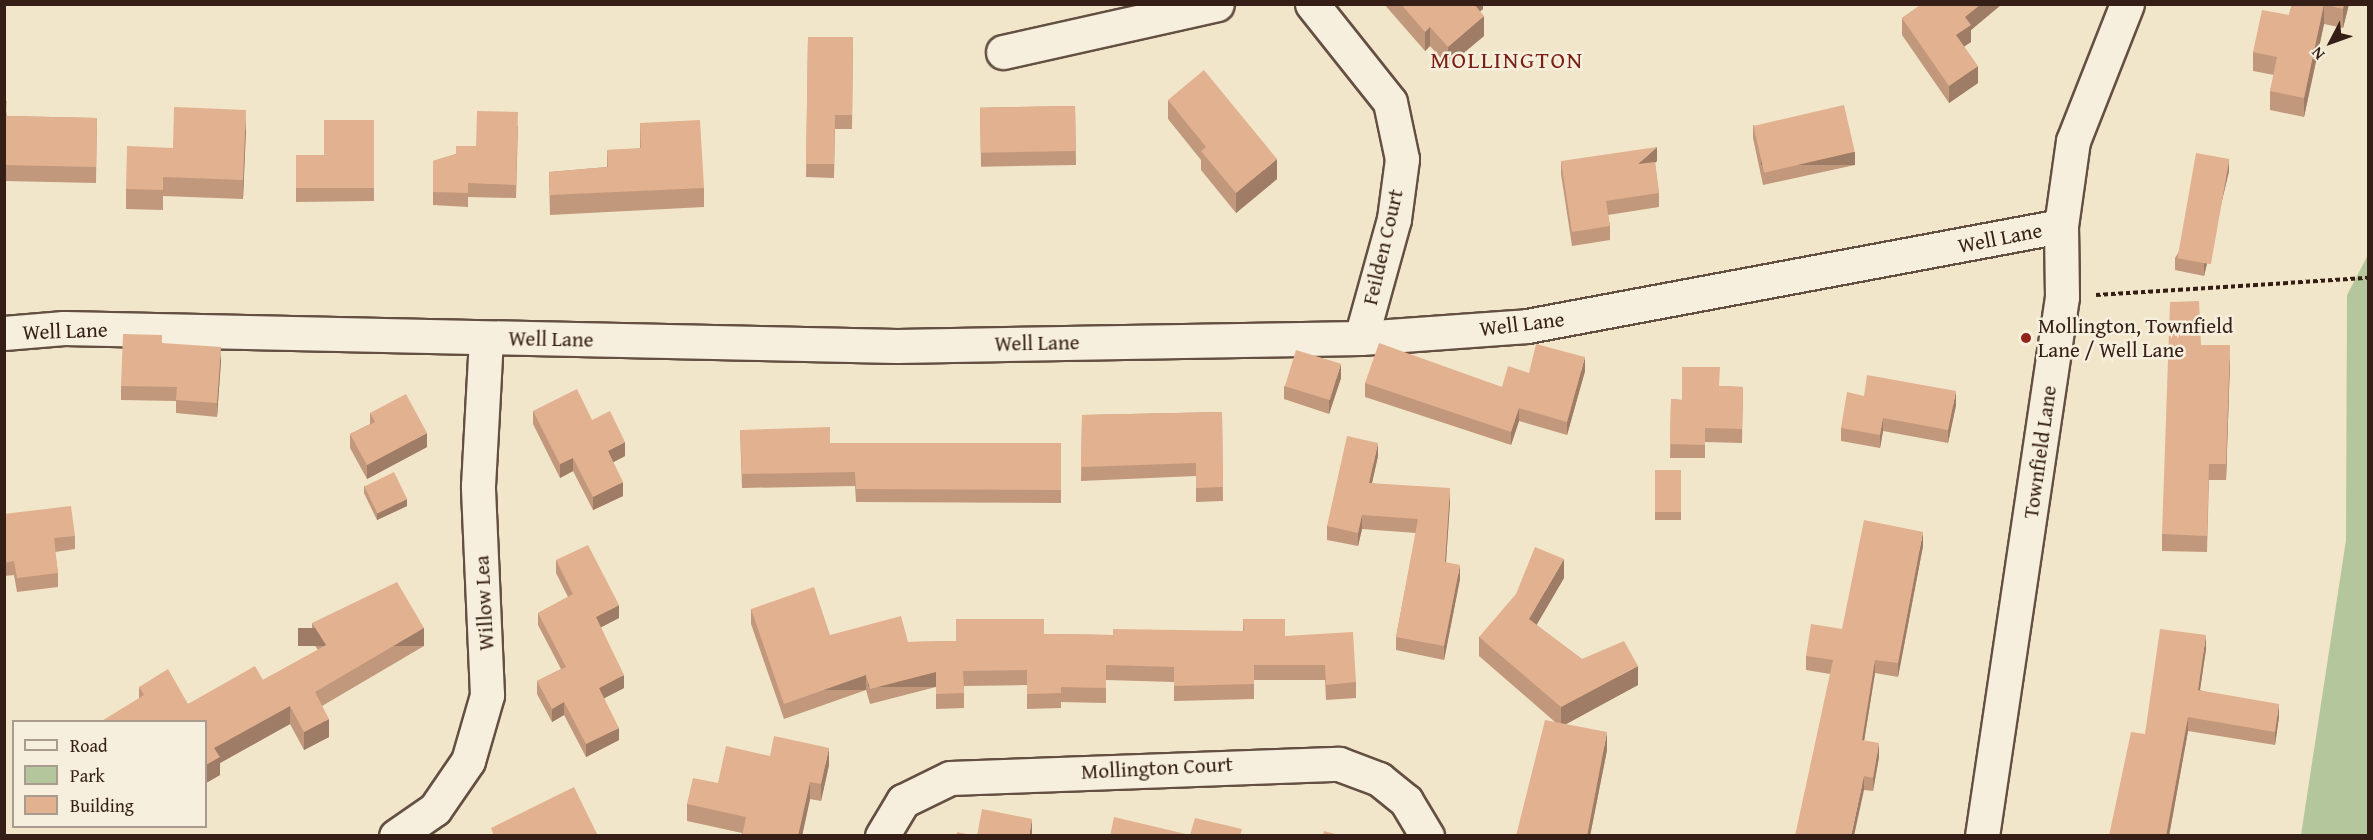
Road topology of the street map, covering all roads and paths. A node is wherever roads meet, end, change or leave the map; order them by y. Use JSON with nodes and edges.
{"nodes":[{"id":1,"x":1217,"y":4,"type":"edge"},
{"id":2,"x":1312,"y":4,"type":"edge"},
{"id":3,"x":2127,"y":4,"type":"edge"},
{"id":4,"x":1003,"y":52,"type":"dead end"},
{"id":5,"x":2061,"y":226,"type":"junction"},
{"id":6,"x":2368,"y":278,"type":"edge"},
{"id":7,"x":2062,"y":297,"type":"junction"},
{"id":8,"x":4,"y":333,"type":"edge"},
{"id":9,"x":486,"y":338,"type":"junction"},
{"id":10,"x":1361,"y":338,"type":"junction"},
{"id":11,"x":396,"y":836,"type":"edge"},
{"id":12,"x":882,"y":836,"type":"edge"},
{"id":13,"x":1427,"y":836,"type":"edge"},
{"id":14,"x":1982,"y":836,"type":"edge"}],
"edges":[{"from":1,"to":4,"type":"street"},
{"from":2,"to":10,"type":"street","name":"Feilden Court"},
{"from":3,"to":5,"type":"street","name":"Townfield Lane"},
{"from":5,"to":7,"type":"street","name":"Townfield Lane"},
{"from":5,"to":10,"type":"street","name":"Well Lane"},
{"from":6,"to":7,"type":"path"},
{"from":7,"to":14,"type":"street","name":"Townfield Lane"},
{"from":8,"to":9,"type":"street","name":"Well Lane"},
{"from":9,"to":10,"type":"street","name":"Well Lane"},
{"from":9,"to":11,"type":"street","name":"Willow Lea"},
{"from":12,"to":13,"type":"street","name":"Mollington Court"}]}
